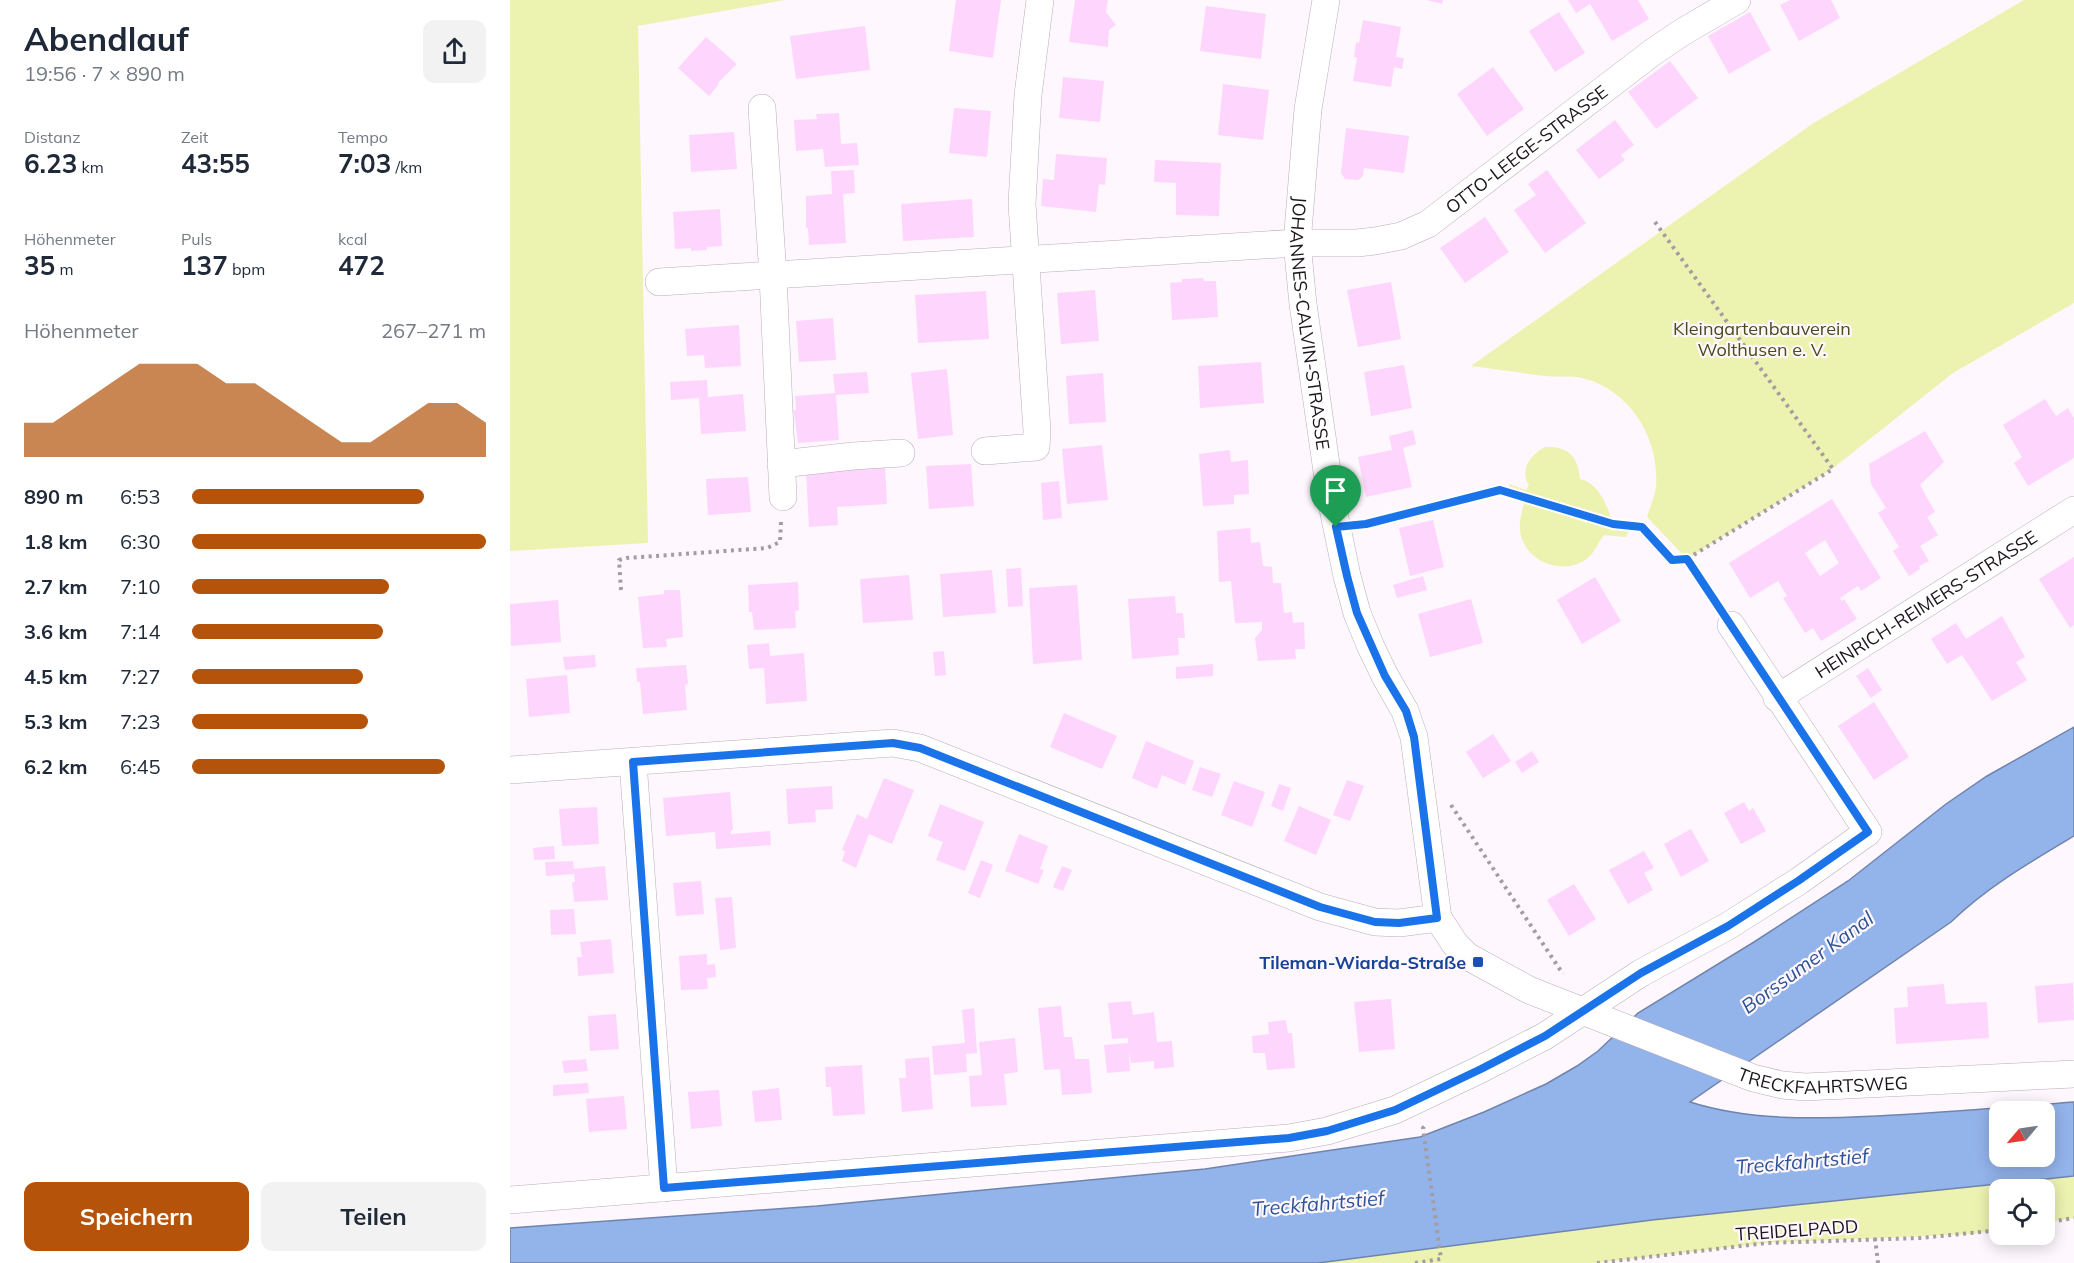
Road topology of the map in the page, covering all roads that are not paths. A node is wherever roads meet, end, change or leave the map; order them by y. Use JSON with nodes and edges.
{"nodes":[{"id":1,"x":1040,"y":0,"type":"edge"},
{"id":2,"x":1326,"y":0,"type":"edge"},
{"id":3,"x":1737,"y":0,"type":"edge"},
{"id":4,"x":762,"y":108,"type":"dead end"},
{"id":5,"x":1297,"y":243,"type":"junction"},
{"id":6,"x":1026,"y":260,"type":"junction"},
{"id":7,"x":772,"y":276,"type":"junction"},
{"id":8,"x":659,"y":282,"type":"dead end"},
{"id":9,"x":985,"y":451,"type":"dead end"},
{"id":10,"x":901,"y":453,"type":"dead end"},
{"id":11,"x":781,"y":464,"type":"junction"},
{"id":12,"x":783,"y":497,"type":"road end"},
{"id":13,"x":2074,"y":510,"type":"edge"},
{"id":14,"x":1731,"y":625,"type":"road end"},
{"id":15,"x":1778,"y":698,"type":"junction"},
{"id":16,"x":633,"y":762,"type":"junction"},
{"id":17,"x":510,"y":770,"type":"edge"},
{"id":18,"x":1437,"y":918,"type":"junction"},
{"id":19,"x":1585,"y":1011,"type":"junction"},
{"id":20,"x":2074,"y":1074,"type":"edge"},
{"id":21,"x":664,"y":1188,"type":"junction"},
{"id":22,"x":510,"y":1200,"type":"edge"}],
"edges":[{"from":1,"to":6,"type":"street"},
{"from":2,"to":5,"type":"street","name":"JOHANNES-CALVIN-STRASSE"},
{"from":3,"to":5,"type":"street","name":"OTTO-LEEGE-STRASSE"},
{"from":4,"to":7,"type":"street"},
{"from":5,"to":6,"type":"street","name":"OTTO-LEEGE-STRASSE"},
{"from":5,"to":18,"type":"street","name":"JOHANNES-CALVIN-STRASSE"},
{"from":6,"to":7,"type":"street","name":"OTTO-LEEGE-STRASSE"},
{"from":6,"to":9,"type":"street"},
{"from":7,"to":8,"type":"street","name":"OTTO-LEEGE-STRASSE"},
{"from":7,"to":11,"type":"street"},
{"from":10,"to":11,"type":"street"},
{"from":11,"to":12,"type":"street"},
{"from":13,"to":15,"type":"street","name":"HEINRICH-REIMERS-STRASSE"},
{"from":14,"to":15,"type":"street"},
{"from":15,"to":19,"type":"street"},
{"from":16,"to":17,"type":"street"},
{"from":16,"to":18,"type":"street"},
{"from":16,"to":21,"type":"street"},
{"from":18,"to":19,"type":"street"},
{"from":19,"to":20,"type":"street","name":"TRECKFAHRTSWEG"},
{"from":19,"to":21,"type":"street"},
{"from":21,"to":22,"type":"street"}]}
